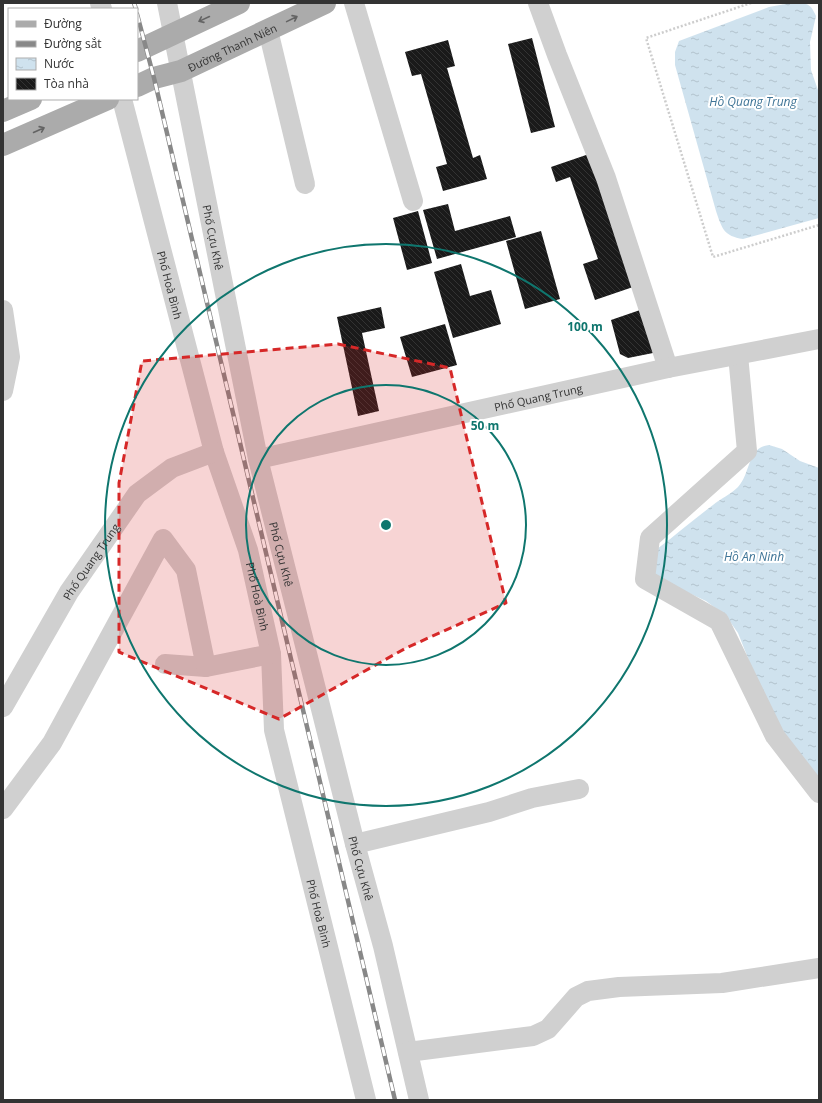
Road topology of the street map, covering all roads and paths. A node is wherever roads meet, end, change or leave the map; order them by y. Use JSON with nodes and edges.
{"nodes":[{"id":1,"x":167,"y":3,"type":"edge"},
{"id":2,"x":240,"y":3,"type":"edge"},
{"id":3,"x":325,"y":3,"type":"edge"},
{"id":4,"x":354,"y":3,"type":"edge"},
{"id":5,"x":538,"y":3,"type":"edge"},
{"id":6,"x":751,"y":3,"type":"edge"},
{"id":7,"x":268,"y":30,"type":"junction"},
{"id":8,"x":174,"y":34,"type":"junction"},
{"id":9,"x":138,"y":51,"type":"edge"},
{"id":10,"x":181,"y":71,"type":"junction"},
{"id":11,"x":138,"y":86,"type":"edge"},
{"id":12,"x":28,"y":100,"type":"edge"},
{"id":13,"x":106,"y":100,"type":"edge"},
{"id":14,"x":122,"y":100,"type":"edge"},
{"id":15,"x":3,"y":111,"type":"edge"},
{"id":16,"x":3,"y":145,"type":"edge"},
{"id":17,"x":305,"y":184,"type":"dead end"},
{"id":18,"x":413,"y":201,"type":"dead end"},
{"id":19,"x":819,"y":224,"type":"edge"},
{"id":20,"x":3,"y":310,"type":"edge"},
{"id":21,"x":819,"y":339,"type":"edge"},
{"id":22,"x":738,"y":355,"type":"junction"},
{"id":23,"x":668,"y":368,"type":"junction"},
{"id":24,"x":3,"y":389,"type":"edge"},
{"id":25,"x":214,"y":452,"type":"junction"},
{"id":26,"x":258,"y":459,"type":"junction"},
{"id":27,"x":271,"y":654,"type":"junction"},
{"id":28,"x":165,"y":664,"type":"dead end"},
{"id":29,"x":206,"y":667,"type":"junction"},
{"id":30,"x":3,"y":707,"type":"edge"},
{"id":31,"x":579,"y":789,"type":"dead end"},
{"id":32,"x":819,"y":793,"type":"edge"},
{"id":33,"x":3,"y":809,"type":"edge"},
{"id":34,"x":354,"y":844,"type":"junction"},
{"id":35,"x":819,"y":968,"type":"edge"},
{"id":36,"x":408,"y":1052,"type":"junction"},
{"id":37,"x":366,"y":1100,"type":"edge"},
{"id":38,"x":419,"y":1100,"type":"edge"}],
"edges":[{"from":1,"to":8,"type":"street","name":"Phố Cựu Khê"},
{"from":2,"to":8,"type":"main road","one_way":true},
{"from":7,"to":3,"type":"main road","name":"Đường Thanh Niên","one_way":true},
{"from":4,"to":18,"type":"street"},
{"from":5,"to":23,"type":"street"},
{"from":6,"to":19,"type":"path"},
{"from":7,"to":10,"type":"main road","name":"Đường Thanh Niên"},
{"from":7,"to":17,"type":"street"},
{"from":8,"to":9,"type":"main road"},
{"from":8,"to":10,"type":"street","name":"Phố Cựu Khê"},
{"from":10,"to":11,"type":"main road","name":"Đường Thanh Niên"},
{"from":10,"to":26,"type":"street","name":"Phố Cựu Khê"},
{"from":12,"to":15,"type":"main road"},
{"from":16,"to":13,"type":"main road","one_way":true},
{"from":14,"to":25,"type":"street","name":"Phố Hoà Bình"},
{"from":20,"to":24,"type":"street"},
{"from":21,"to":22,"type":"street","name":"Phố Quang Trung"},
{"from":22,"to":23,"type":"street","name":"Phố Quang Trung"},
{"from":22,"to":32,"type":"street"},
{"from":23,"to":26,"type":"street","name":"Phố Quang Trung"},
{"from":25,"to":27,"type":"street","name":"Phố Hoà Bình"},
{"from":25,"to":30,"type":"street","name":"Phố Quang Trung"},
{"from":26,"to":34,"type":"street","name":"Phố Cựu Khê"},
{"from":27,"to":29,"type":"street"},
{"from":27,"to":37,"type":"street","name":"Phố Hoà Bình"},
{"from":28,"to":29,"type":"street"},
{"from":29,"to":33,"type":"street"},
{"from":31,"to":34,"type":"street"},
{"from":34,"to":36,"type":"street","name":"Phố Cựu Khê"},
{"from":35,"to":36,"type":"street"},
{"from":36,"to":38,"type":"street","name":"Phố Cựu Khê"}]}
